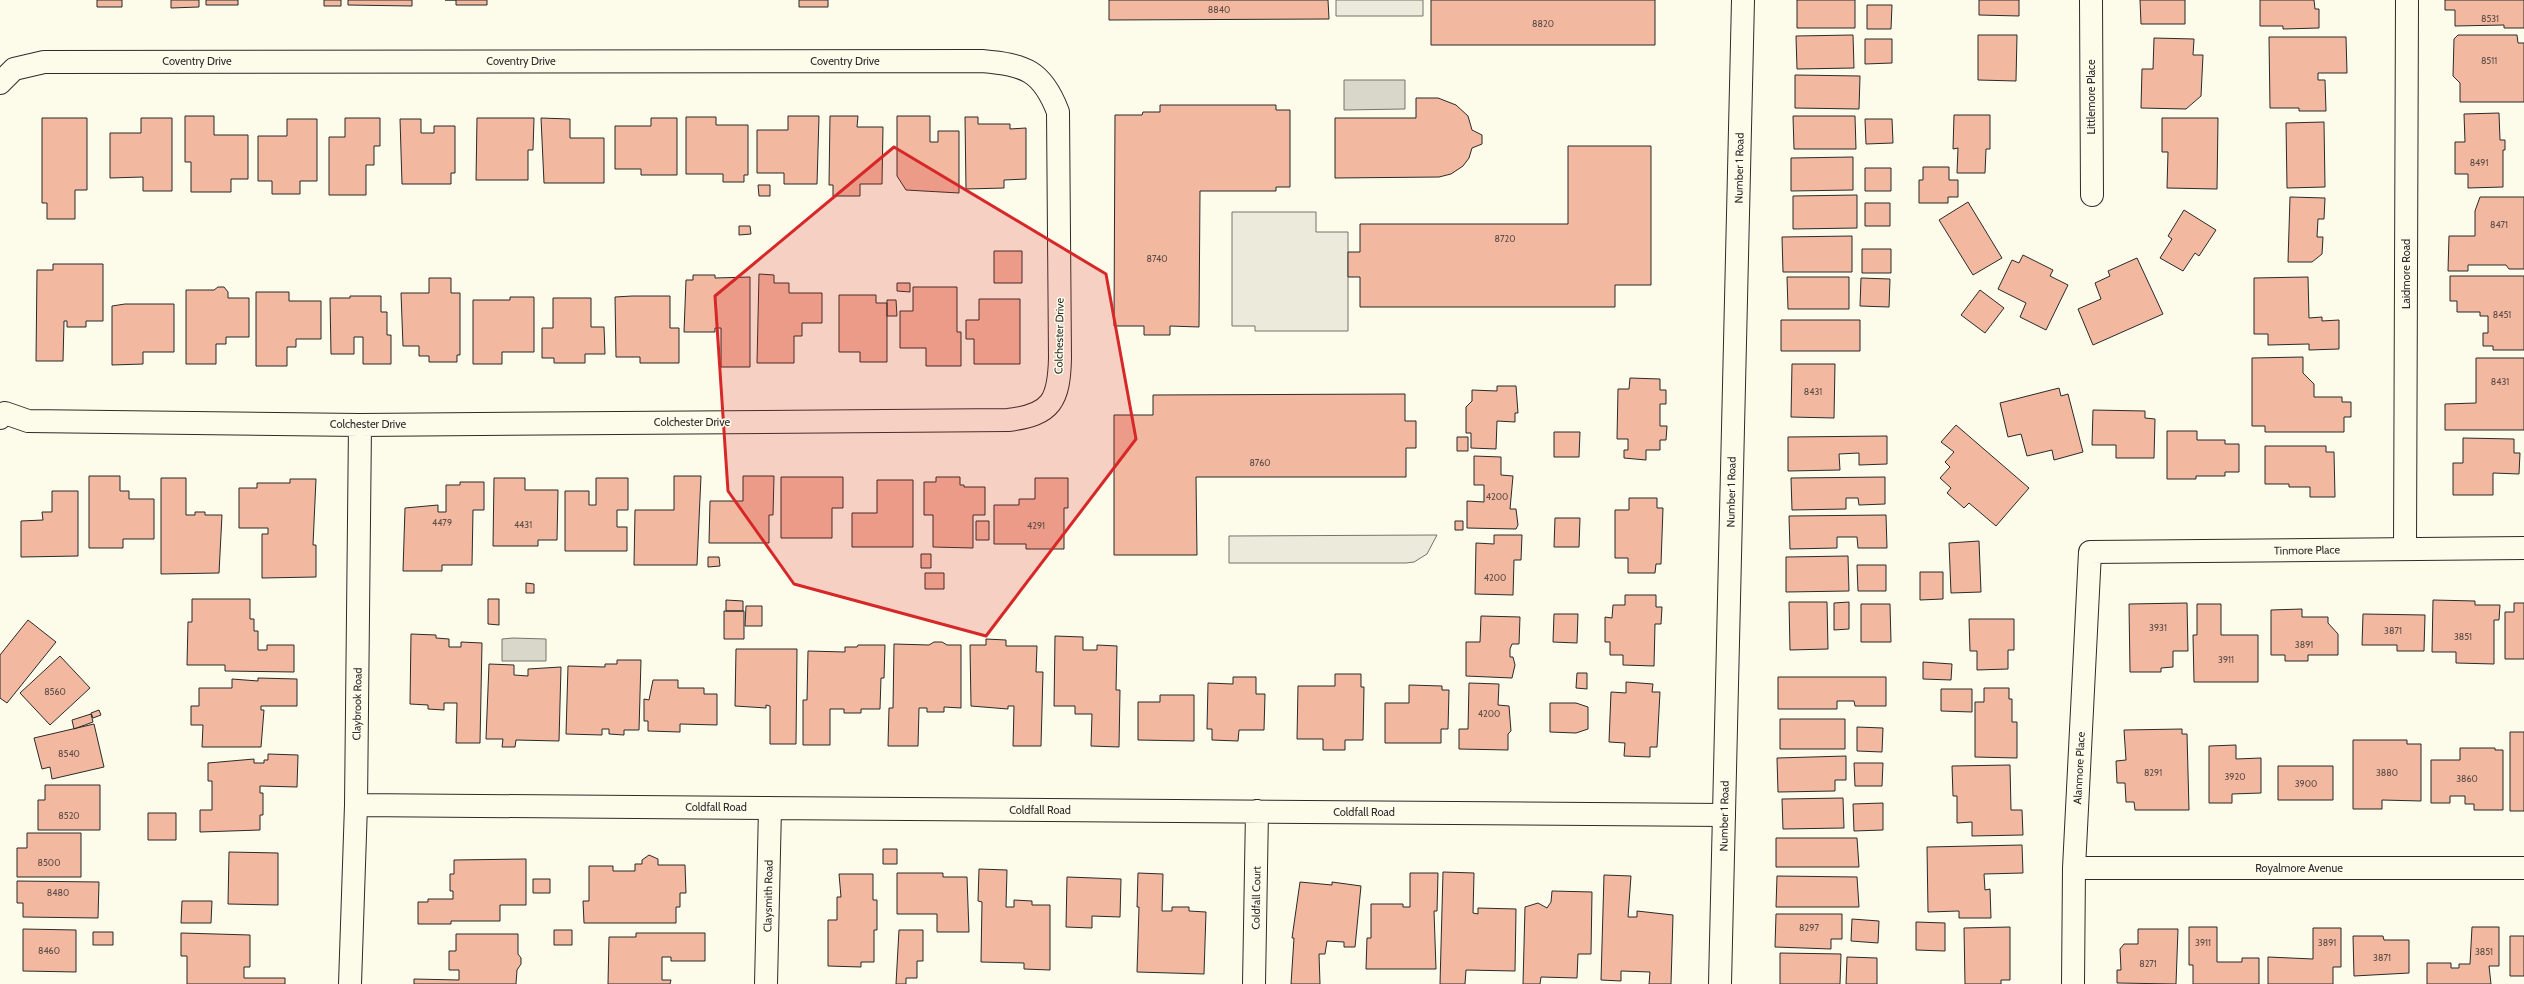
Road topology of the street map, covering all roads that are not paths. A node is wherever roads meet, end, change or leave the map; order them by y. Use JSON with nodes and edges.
{"nodes":[{"id":1,"x":1743,"y":0,"type":"edge"},
{"id":2,"x":2091,"y":0,"type":"edge"},
{"id":3,"x":2407,"y":0,"type":"edge"},
{"id":4,"x":1040,"y":78,"type":"joint"},
{"id":5,"x":1,"y":79,"type":"edge"},
{"id":6,"x":2092,"y":195,"type":"dead end"},
{"id":7,"x":2,"y":412,"type":"edge"},
{"id":8,"x":360,"y":425,"type":"junction"},
{"id":9,"x":2405,"y":548,"type":"junction"},
{"id":10,"x":2524,"y":548,"type":"edge"},
{"id":11,"x":2090,"y":552,"type":"joint"},
{"id":12,"x":356,"y":805,"type":"junction"},
{"id":13,"x":770,"y":808,"type":"junction"},
{"id":14,"x":1257,"y":811,"type":"junction"},
{"id":15,"x":1724,"y":815,"type":"junction"},
{"id":16,"x":2074,"y":868,"type":"junction"},
{"id":17,"x":2524,"y":868,"type":"edge"},
{"id":18,"x":350,"y":984,"type":"edge"},
{"id":19,"x":766,"y":984,"type":"edge"},
{"id":20,"x":1254,"y":984,"type":"edge"},
{"id":21,"x":1720,"y":984,"type":"edge"},
{"id":22,"x":2072,"y":984,"type":"edge"}],
"edges":[{"from":1,"to":15,"type":"street","name":"Number 1 Road"},
{"from":2,"to":6,"type":"street","name":"Littlemore Place"},
{"from":3,"to":9,"type":"street","name":"Laidmore Road"},
{"from":4,"to":5,"type":"street","name":"Coventry Drive"},
{"from":4,"to":8,"type":"street","name":"Colchester Drive"},
{"from":7,"to":8,"type":"street","name":"Colchester Drive"},
{"from":8,"to":12,"type":"street","name":"Claybrook Road"},
{"from":9,"to":10,"type":"street","name":"Tinmore Place"},
{"from":9,"to":11,"type":"street","name":"Tinmore Place"},
{"from":11,"to":16,"type":"street","name":"Alanmore Place"},
{"from":12,"to":13,"type":"street","name":"Coldfall Road"},
{"from":12,"to":18,"type":"street","name":"Claybrook Road"},
{"from":13,"to":14,"type":"street","name":"Coldfall Road"},
{"from":13,"to":19,"type":"street","name":"Claysmith Road"},
{"from":14,"to":15,"type":"street","name":"Coldfall Road"},
{"from":14,"to":20,"type":"street","name":"Coldfall Court"},
{"from":15,"to":21,"type":"street","name":"Number 1 Road"},
{"from":16,"to":17,"type":"street","name":"Royalmore Avenue"},
{"from":16,"to":22,"type":"street","name":"Alanmore Place"}]}
